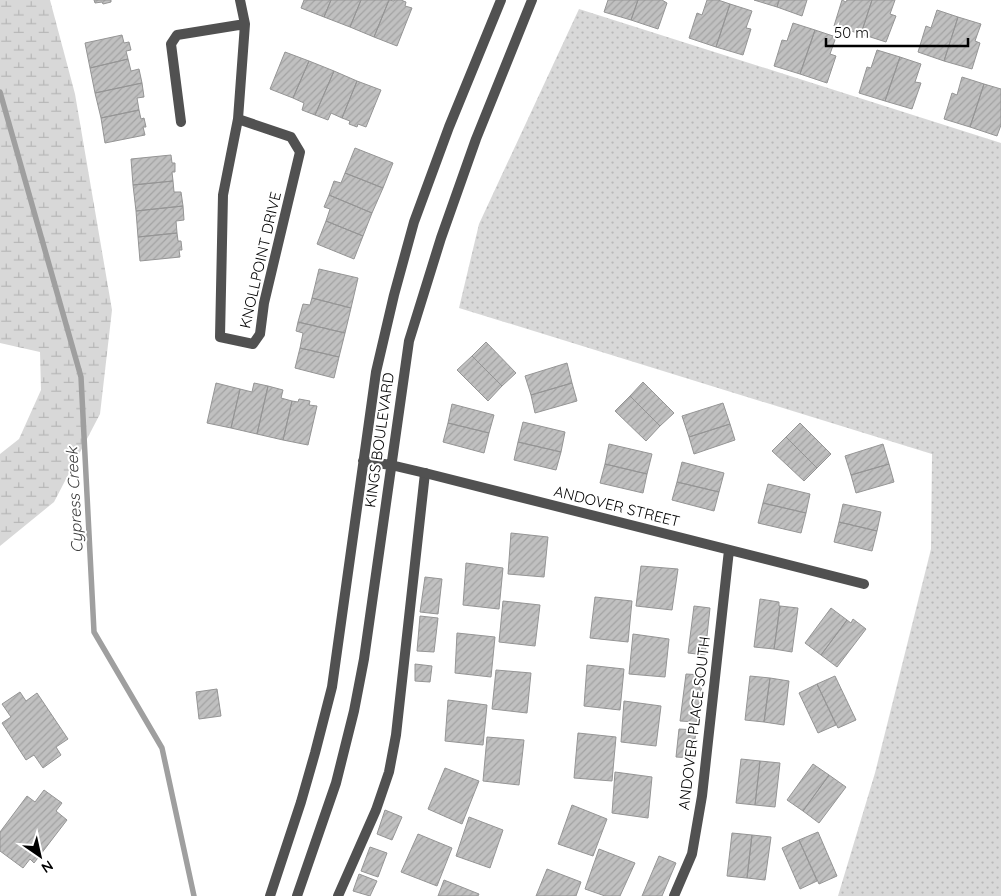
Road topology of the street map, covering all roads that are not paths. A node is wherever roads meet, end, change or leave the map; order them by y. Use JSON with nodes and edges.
{"nodes":[{"id":1,"x":240,"y":0,"type":"edge"},
{"id":2,"x":501,"y":0,"type":"edge"},
{"id":3,"x":532,"y":0,"type":"edge"},
{"id":4,"x":245,"y":24,"type":"junction"},
{"id":5,"x":238,"y":119,"type":"junction"},
{"id":6,"x":180,"y":122,"type":"dead end"},
{"id":7,"x":363,"y":461,"type":"junction"},
{"id":8,"x":391,"y":465,"type":"junction"},
{"id":9,"x":425,"y":473,"type":"junction"},
{"id":10,"x":728,"y":550,"type":"junction"},
{"id":11,"x":864,"y":584,"type":"dead end"},
{"id":12,"x":270,"y":896,"type":"edge"},
{"id":13,"x":297,"y":896,"type":"edge"},
{"id":14,"x":338,"y":896,"type":"edge"},
{"id":15,"x":674,"y":896,"type":"edge"}],
"edges":[{"from":1,"to":4,"type":"street","name":"KNOLLPOINT DRIVE"},
{"from":2,"to":7,"type":"street","name":"KINGS BOULEVARD"},
{"from":3,"to":8,"type":"street","name":"KINGS BOULEVARD"},
{"from":4,"to":5,"type":"street","name":"KNOLLPOINT DRIVE"},
{"from":4,"to":6,"type":"street"},
{"from":5,"to":5,"type":"street","name":"KNOLLPOINT DRIVE"},
{"from":7,"to":8,"type":"street","name":"ANDOVER STREET"},
{"from":7,"to":12,"type":"street","name":"KINGS BOULEVARD"},
{"from":8,"to":9,"type":"street","name":"ANDOVER STREET"},
{"from":8,"to":13,"type":"street","name":"KINGS BOULEVARD"},
{"from":9,"to":10,"type":"street","name":"ANDOVER STREET"},
{"from":9,"to":14,"type":"street"},
{"from":10,"to":11,"type":"street","name":"ANDOVER STREET"},
{"from":10,"to":15,"type":"street","name":"ANDOVER PLACE SOUTH"}]}
